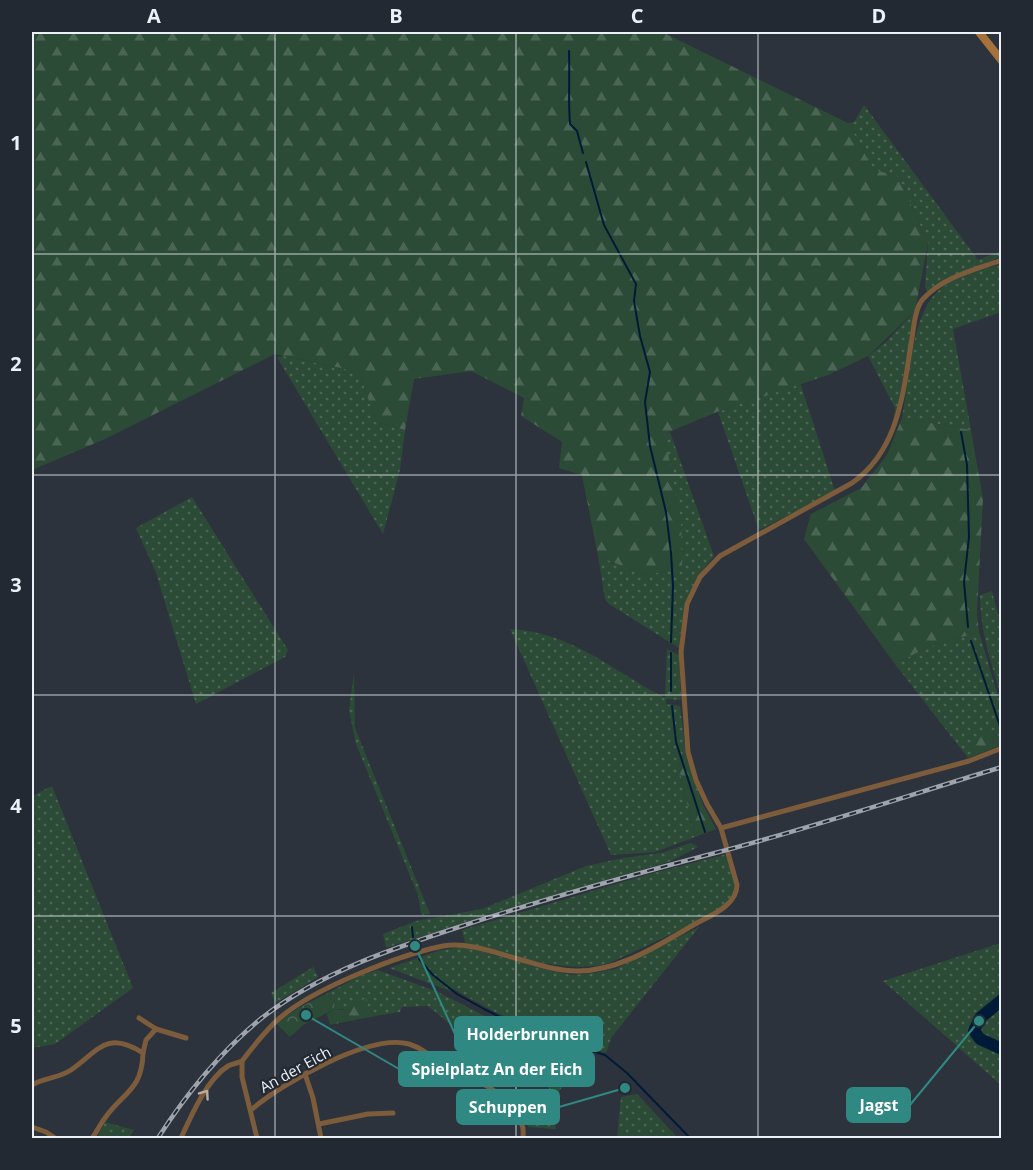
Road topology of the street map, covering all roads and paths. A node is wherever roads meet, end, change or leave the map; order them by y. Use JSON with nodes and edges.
{"nodes":[{"id":1,"x":979,"y":32,"type":"edge"},
{"id":2,"x":1002,"y":61,"type":"edge"},
{"id":3,"x":1002,"y":260,"type":"edge"},
{"id":4,"x":1002,"y":748,"type":"edge"},
{"id":5,"x":721,"y":828,"type":"junction"},
{"id":6,"x":139,"y":1018,"type":"dead end"},
{"id":7,"x":156,"y":1029,"type":"junction"},
{"id":8,"x":186,"y":1038,"type":"dead end"},
{"id":9,"x":142,"y":1053,"type":"junction"},
{"id":10,"x":242,"y":1061,"type":"junction"},
{"id":11,"x":305,"y":1074,"type":"junction"},
{"id":12,"x":32,"y":1085,"type":"edge"},
{"id":13,"x":251,"y":1110,"type":"junction"},
{"id":14,"x":393,"y":1113,"type":"dead end"},
{"id":15,"x":319,"y":1124,"type":"junction"},
{"id":16,"x":32,"y":1127,"type":"edge"},
{"id":17,"x":55,"y":1138,"type":"edge"},
{"id":18,"x":92,"y":1138,"type":"edge"},
{"id":19,"x":181,"y":1138,"type":"edge"},
{"id":20,"x":257,"y":1138,"type":"edge"},
{"id":21,"x":321,"y":1138,"type":"edge"},
{"id":22,"x":523,"y":1138,"type":"edge"}],
"edges":[{"from":1,"to":2,"type":"main road"},
{"from":3,"to":5,"type":"street"},
{"from":4,"to":5,"type":"street"},
{"from":5,"to":10,"type":"street"},
{"from":6,"to":7,"type":"street"},
{"from":7,"to":8,"type":"street"},
{"from":7,"to":9,"type":"street"},
{"from":9,"to":12,"type":"street"},
{"from":9,"to":18,"type":"street"},
{"from":10,"to":13,"type":"street"},
{"from":19,"to":10,"type":"street","one_way":true},
{"from":11,"to":13,"type":"street","name":"An der Eich"},
{"from":11,"to":15,"type":"street"},
{"from":11,"to":22,"type":"street","name":"An der Eich"},
{"from":13,"to":20,"type":"street"},
{"from":14,"to":15,"type":"street"},
{"from":15,"to":21,"type":"street"},
{"from":16,"to":17,"type":"street"}]}
